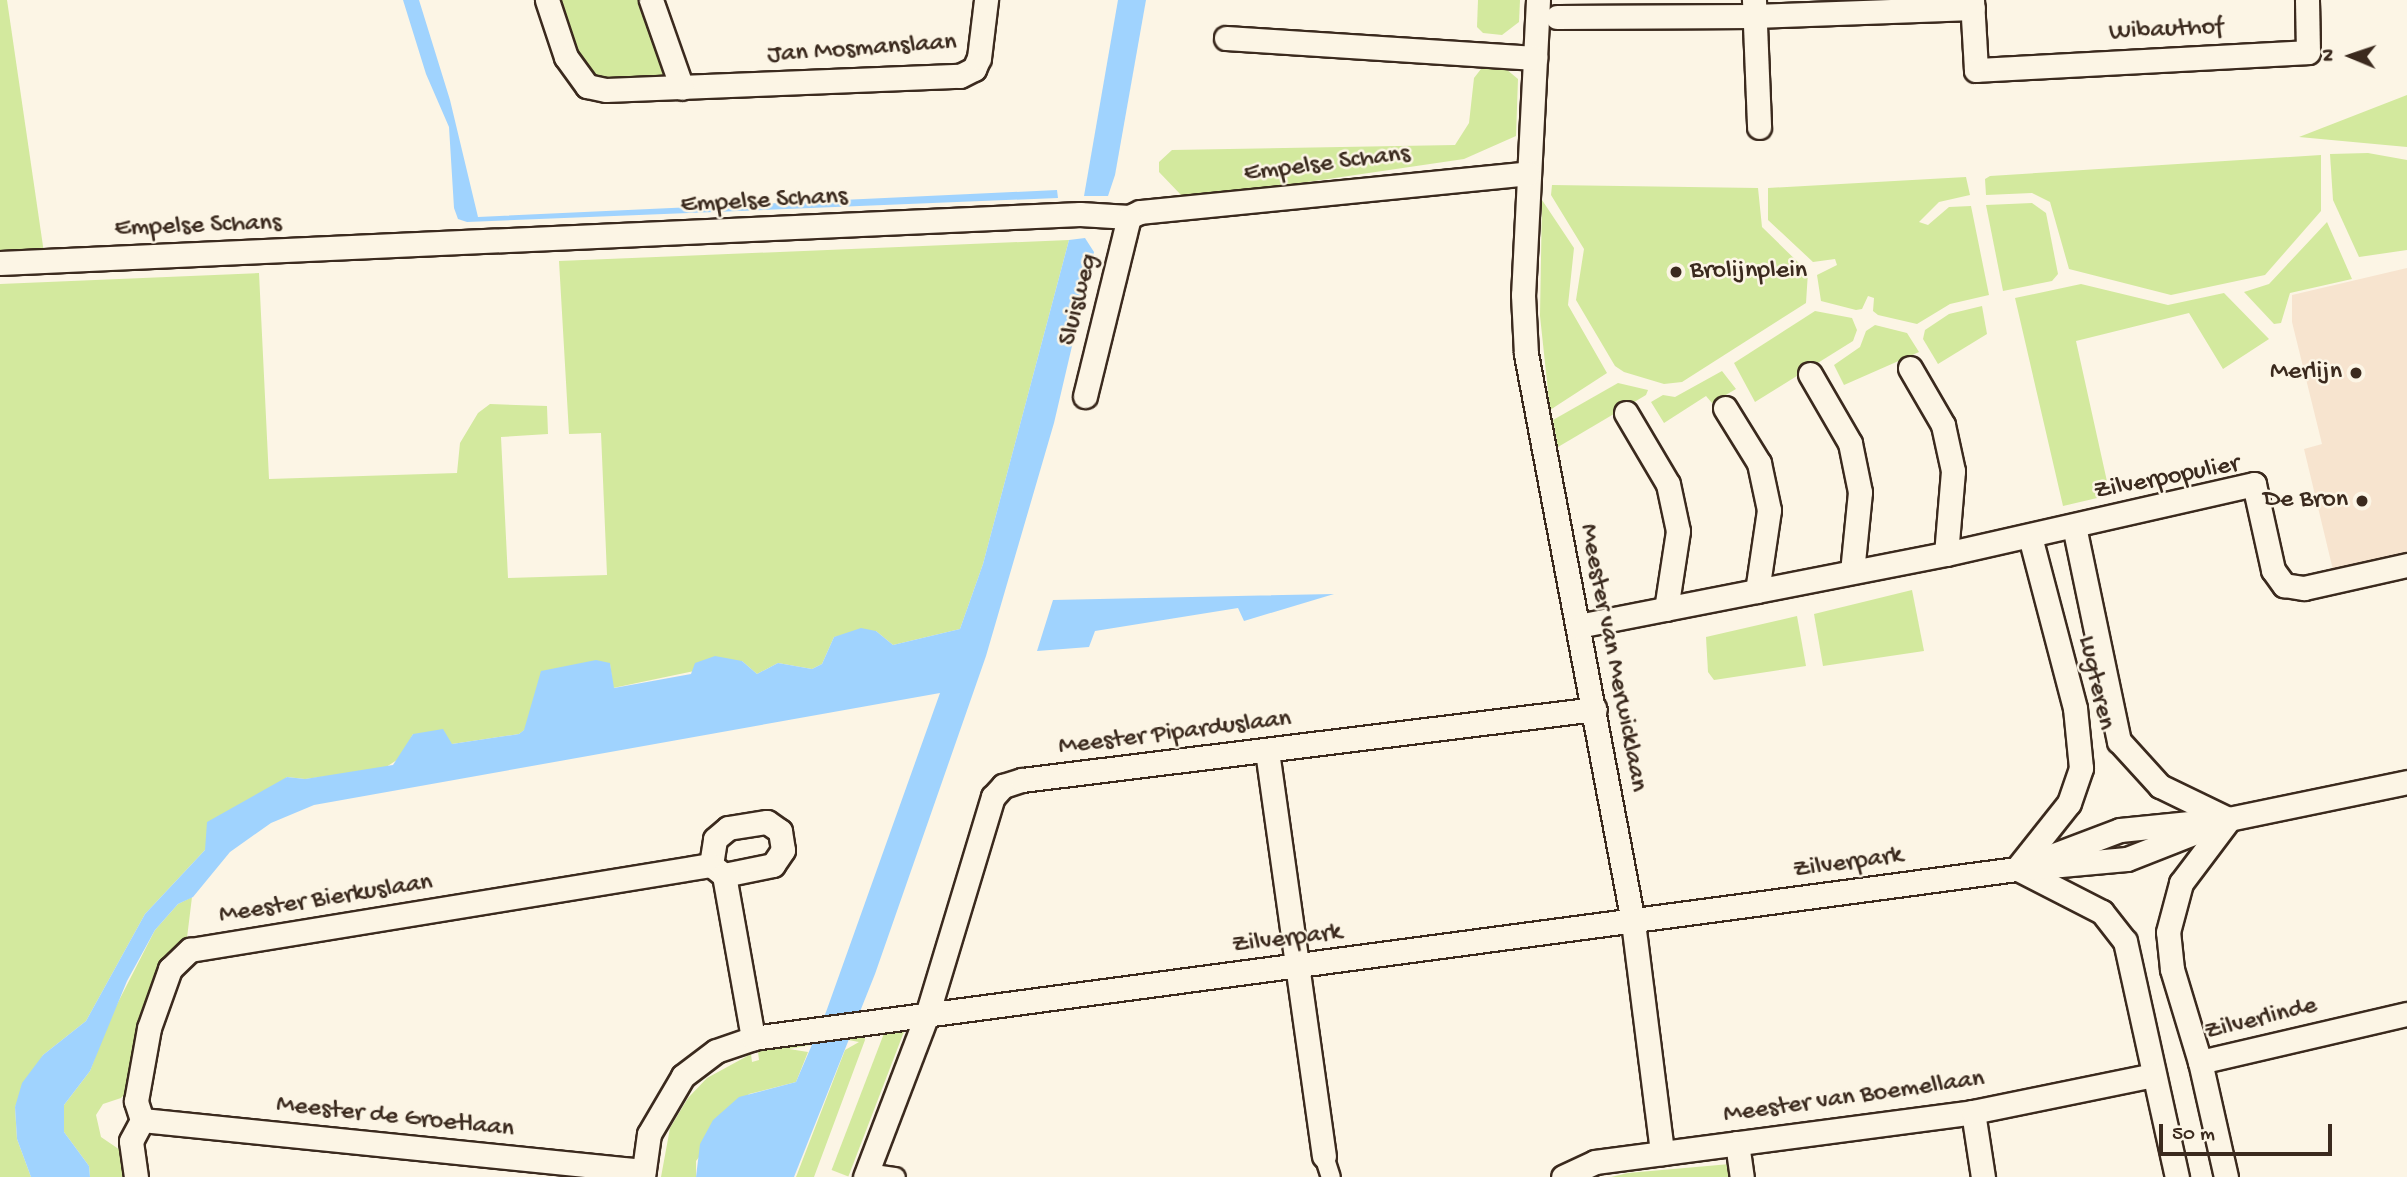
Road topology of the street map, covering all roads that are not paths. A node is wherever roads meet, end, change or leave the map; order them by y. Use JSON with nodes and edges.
{"nodes":[{"id":1,"x":547,"y":0,"type":"edge"},
{"id":2,"x":651,"y":0,"type":"edge"},
{"id":3,"x":986,"y":0,"type":"edge"},
{"id":4,"x":1538,"y":0,"type":"edge"},
{"id":5,"x":2307,"y":0,"type":"edge"},
{"id":6,"x":1973,"y":4,"type":"edge"},
{"id":7,"x":1754,"y":8,"type":"edge"},
{"id":8,"x":1556,"y":16,"type":"dead end"},
{"id":9,"x":1226,"y":38,"type":"dead end"},
{"id":10,"x":1535,"y":58,"type":"junction"},
{"id":11,"x":682,"y":88,"type":"junction"},
{"id":12,"x":1759,"y":127,"type":"dead end"},
{"id":13,"x":1528,"y":173,"type":"junction"},
{"id":14,"x":1129,"y":217,"type":"junction"},
{"id":15,"x":0,"y":263,"type":"edge"},
{"id":16,"x":1910,"y":368,"type":"dead end"},
{"id":17,"x":1810,"y":374,"type":"dead end"},
{"id":18,"x":1085,"y":396,"type":"dead end"},
{"id":19,"x":1724,"y":408,"type":"dead end"},
{"id":20,"x":1626,"y":412,"type":"dead end"},
{"id":21,"x":2074,"y":526,"type":"junction"},
{"id":22,"x":2030,"y":536,"type":"junction"},
{"id":23,"x":1946,"y":554,"type":"junction"},
{"id":24,"x":2407,"y":565,"type":"edge"},
{"id":25,"x":1852,"y":572,"type":"junction"},
{"id":26,"x":1757,"y":591,"type":"junction"},
{"id":27,"x":1667,"y":608,"type":"junction"},
{"id":28,"x":1578,"y":626,"type":"junction"},
{"id":29,"x":1595,"y":709,"type":"junction"},
{"id":30,"x":1267,"y":751,"type":"junction"},
{"id":31,"x":2407,"y":782,"type":"edge"},
{"id":32,"x":2229,"y":819,"type":"junction"},
{"id":33,"x":2017,"y":869,"type":"junction"},
{"id":34,"x":1633,"y":922,"type":"junction"},
{"id":35,"x":1297,"y":967,"type":"junction"},
{"id":36,"x":2407,"y":1014,"type":"edge"},
{"id":37,"x":927,"y":1015,"type":"junction"},
{"id":38,"x":753,"y":1038,"type":"junction"},
{"id":39,"x":2200,"y":1062,"type":"junction"},
{"id":40,"x":2153,"y":1075,"type":"junction"},
{"id":41,"x":1973,"y":1112,"type":"junction"},
{"id":42,"x":142,"y":1120,"type":"junction"},
{"id":43,"x":1737,"y":1143,"type":"junction"},
{"id":44,"x":1662,"y":1153,"type":"junction"},
{"id":45,"x":1327,"y":1167,"type":"edge"},
{"id":46,"x":643,"y":1174,"type":"edge"},
{"id":47,"x":866,"y":1175,"type":"edge"},
{"id":48,"x":136,"y":1177,"type":"edge"},
{"id":49,"x":896,"y":1177,"type":"edge"},
{"id":50,"x":1563,"y":1177,"type":"edge"},
{"id":51,"x":1742,"y":1177,"type":"edge"},
{"id":52,"x":1983,"y":1177,"type":"edge"},
{"id":53,"x":2177,"y":1177,"type":"edge"},
{"id":54,"x":2226,"y":1177,"type":"edge"}],
"edges":[{"from":1,"to":11,"type":"street","name":"Jan Mosmanslaan"},
{"from":2,"to":11,"type":"street"},
{"from":3,"to":11,"type":"street","name":"Jan Mosmanslaan"},
{"from":4,"to":10,"type":"street","name":"Meester van Merwicklaan"},
{"from":5,"to":6,"type":"street","name":"Wibauthof"},
{"from":6,"to":7,"type":"street"},
{"from":7,"to":8,"type":"street"},
{"from":7,"to":12,"type":"street"},
{"from":9,"to":10,"type":"street"},
{"from":10,"to":13,"type":"street","name":"Meester van Merwicklaan"},
{"from":13,"to":14,"type":"street","name":"Empelse Schans"},
{"from":13,"to":28,"type":"street","name":"Meester van Merwicklaan"},
{"from":14,"to":15,"type":"street","name":"Empelse Schans"},
{"from":14,"to":18,"type":"street","name":"Sluisweg"},
{"from":16,"to":23,"type":"street"},
{"from":17,"to":25,"type":"street"},
{"from":19,"to":26,"type":"street"},
{"from":20,"to":27,"type":"street"},
{"from":21,"to":22,"type":"street"},
{"from":21,"to":24,"type":"street","name":"Zilverpopulier"},
{"from":21,"to":32,"type":"street","name":"Lugteren"},
{"from":22,"to":23,"type":"street"},
{"from":22,"to":33,"type":"street","name":"Lugteren"},
{"from":23,"to":25,"type":"street"},
{"from":25,"to":26,"type":"street"},
{"from":26,"to":27,"type":"street"},
{"from":27,"to":28,"type":"street"},
{"from":28,"to":29,"type":"street","name":"Meester van Merwicklaan"},
{"from":29,"to":30,"type":"street","name":"Meester Piparduslaan"},
{"from":29,"to":34,"type":"street","name":"Meester van Merwicklaan"},
{"from":30,"to":35,"type":"street"},
{"from":30,"to":37,"type":"street","name":"Meester Piparduslaan"},
{"from":31,"to":32,"type":"street","name":"Zilverpark"},
{"from":32,"to":33,"type":"street","name":"Zilverpark"},
{"from":32,"to":39,"type":"street"},
{"from":33,"to":34,"type":"street","name":"Zilverpark"},
{"from":33,"to":40,"type":"street"},
{"from":34,"to":35,"type":"street","name":"Zilverpark"},
{"from":34,"to":44,"type":"street","name":"Meester van Merwicklaan"},
{"from":35,"to":37,"type":"street","name":"Zilverpark"},
{"from":35,"to":45,"type":"street"},
{"from":36,"to":39,"type":"street","name":"Zilverlinde"},
{"from":37,"to":38,"type":"street","name":"Zilverpark"},
{"from":37,"to":47,"type":"street","name":"Meester Piparduslaan"},
{"from":38,"to":42,"type":"street","name":"Meester Bierkuslaan"},
{"from":38,"to":46,"type":"street","name":"Zilverpark"},
{"from":39,"to":54,"type":"street","name":"Zilverlinde"},
{"from":40,"to":41,"type":"street","name":"Meester van Boemellaan"},
{"from":40,"to":53,"type":"street"},
{"from":41,"to":43,"type":"street","name":"Meester van Boemellaan"},
{"from":41,"to":52,"type":"street"},
{"from":42,"to":46,"type":"street","name":"Meester de Groetlaan"},
{"from":42,"to":48,"type":"street","name":"Meester Bierkuslaan"},
{"from":43,"to":44,"type":"street","name":"Meester van Boemellaan"},
{"from":43,"to":51,"type":"street"},
{"from":44,"to":50,"type":"street","name":"Meester van Boemellaan"},
{"from":47,"to":49,"type":"street"}]}
